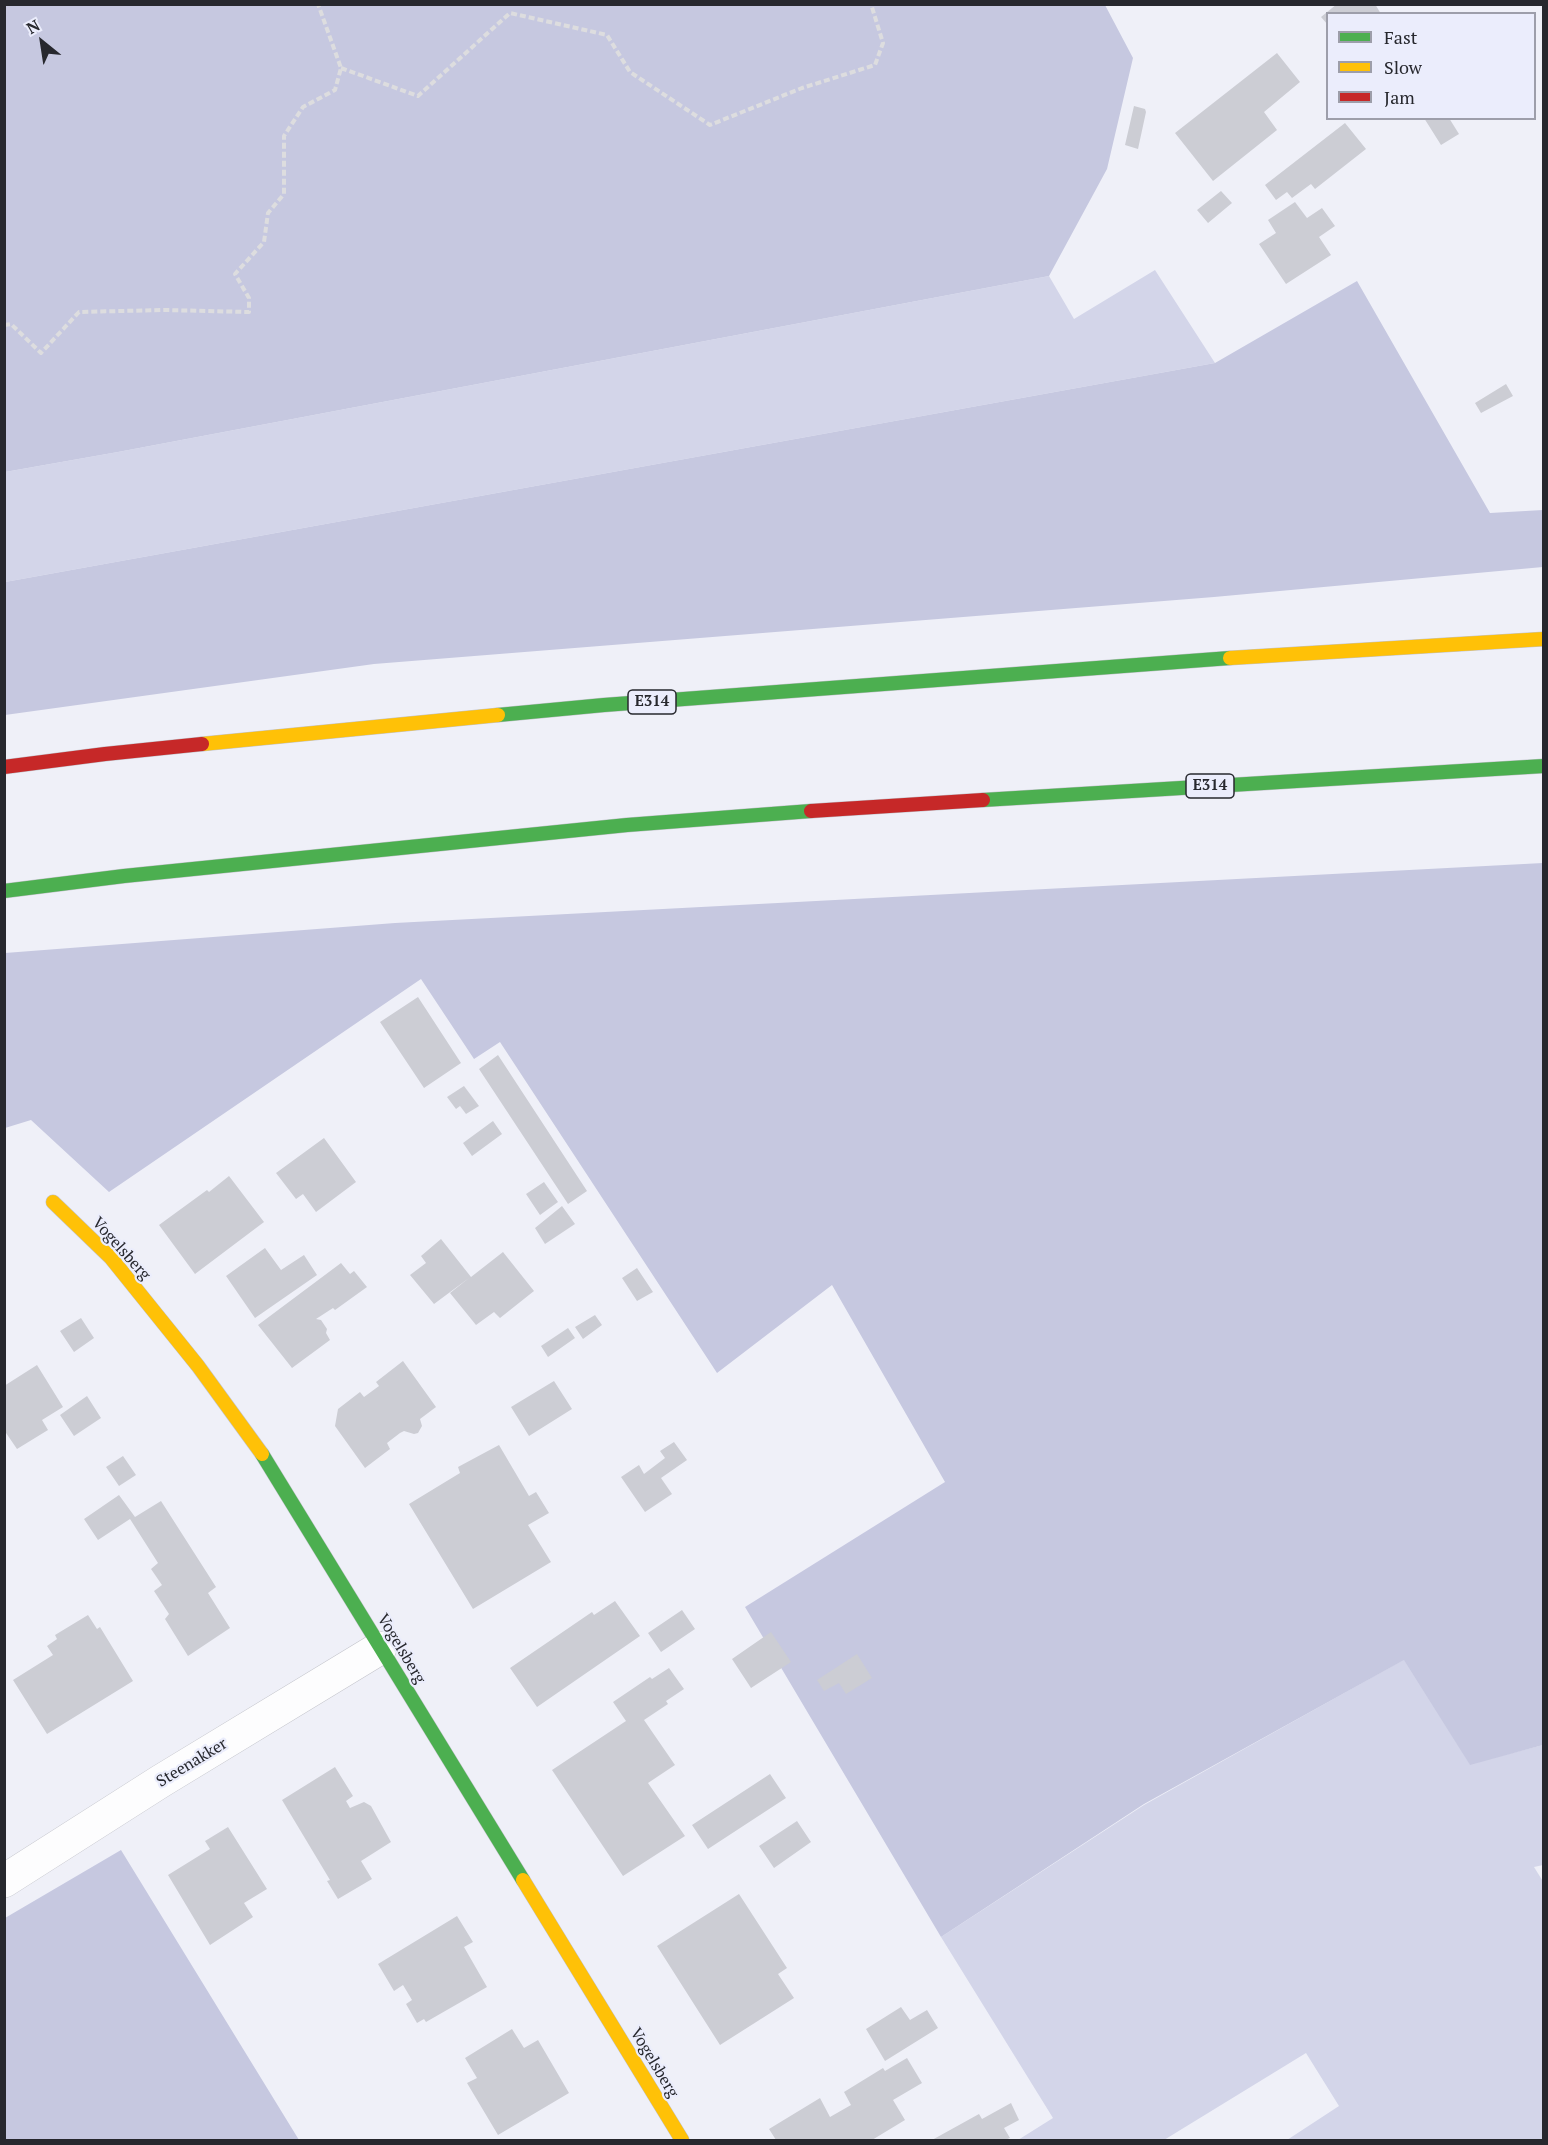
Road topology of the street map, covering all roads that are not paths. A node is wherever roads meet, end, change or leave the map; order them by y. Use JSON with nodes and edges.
{"nodes":[{"id":1,"x":1544,"y":639,"type":"edge"},
{"id":2,"x":1544,"y":766,"type":"edge"},
{"id":3,"x":4,"y":767,"type":"edge"},
{"id":4,"x":4,"y":891,"type":"edge"},
{"id":5,"x":53,"y":1202,"type":"dead end"},
{"id":6,"x":380,"y":1648,"type":"junction"},
{"id":7,"x":4,"y":1881,"type":"edge"},
{"id":8,"x":682,"y":2140,"type":"edge"}],
"edges":[{"from":1,"to":3,"type":"main road","number":"E314"},
{"from":2,"to":4,"type":"main road","number":"E314"},
{"from":5,"to":6,"type":"main road","name":"Vogelsberg"},
{"from":6,"to":7,"type":"street","name":"Steenakker"},
{"from":6,"to":8,"type":"main road","name":"Vogelsberg"}]}
